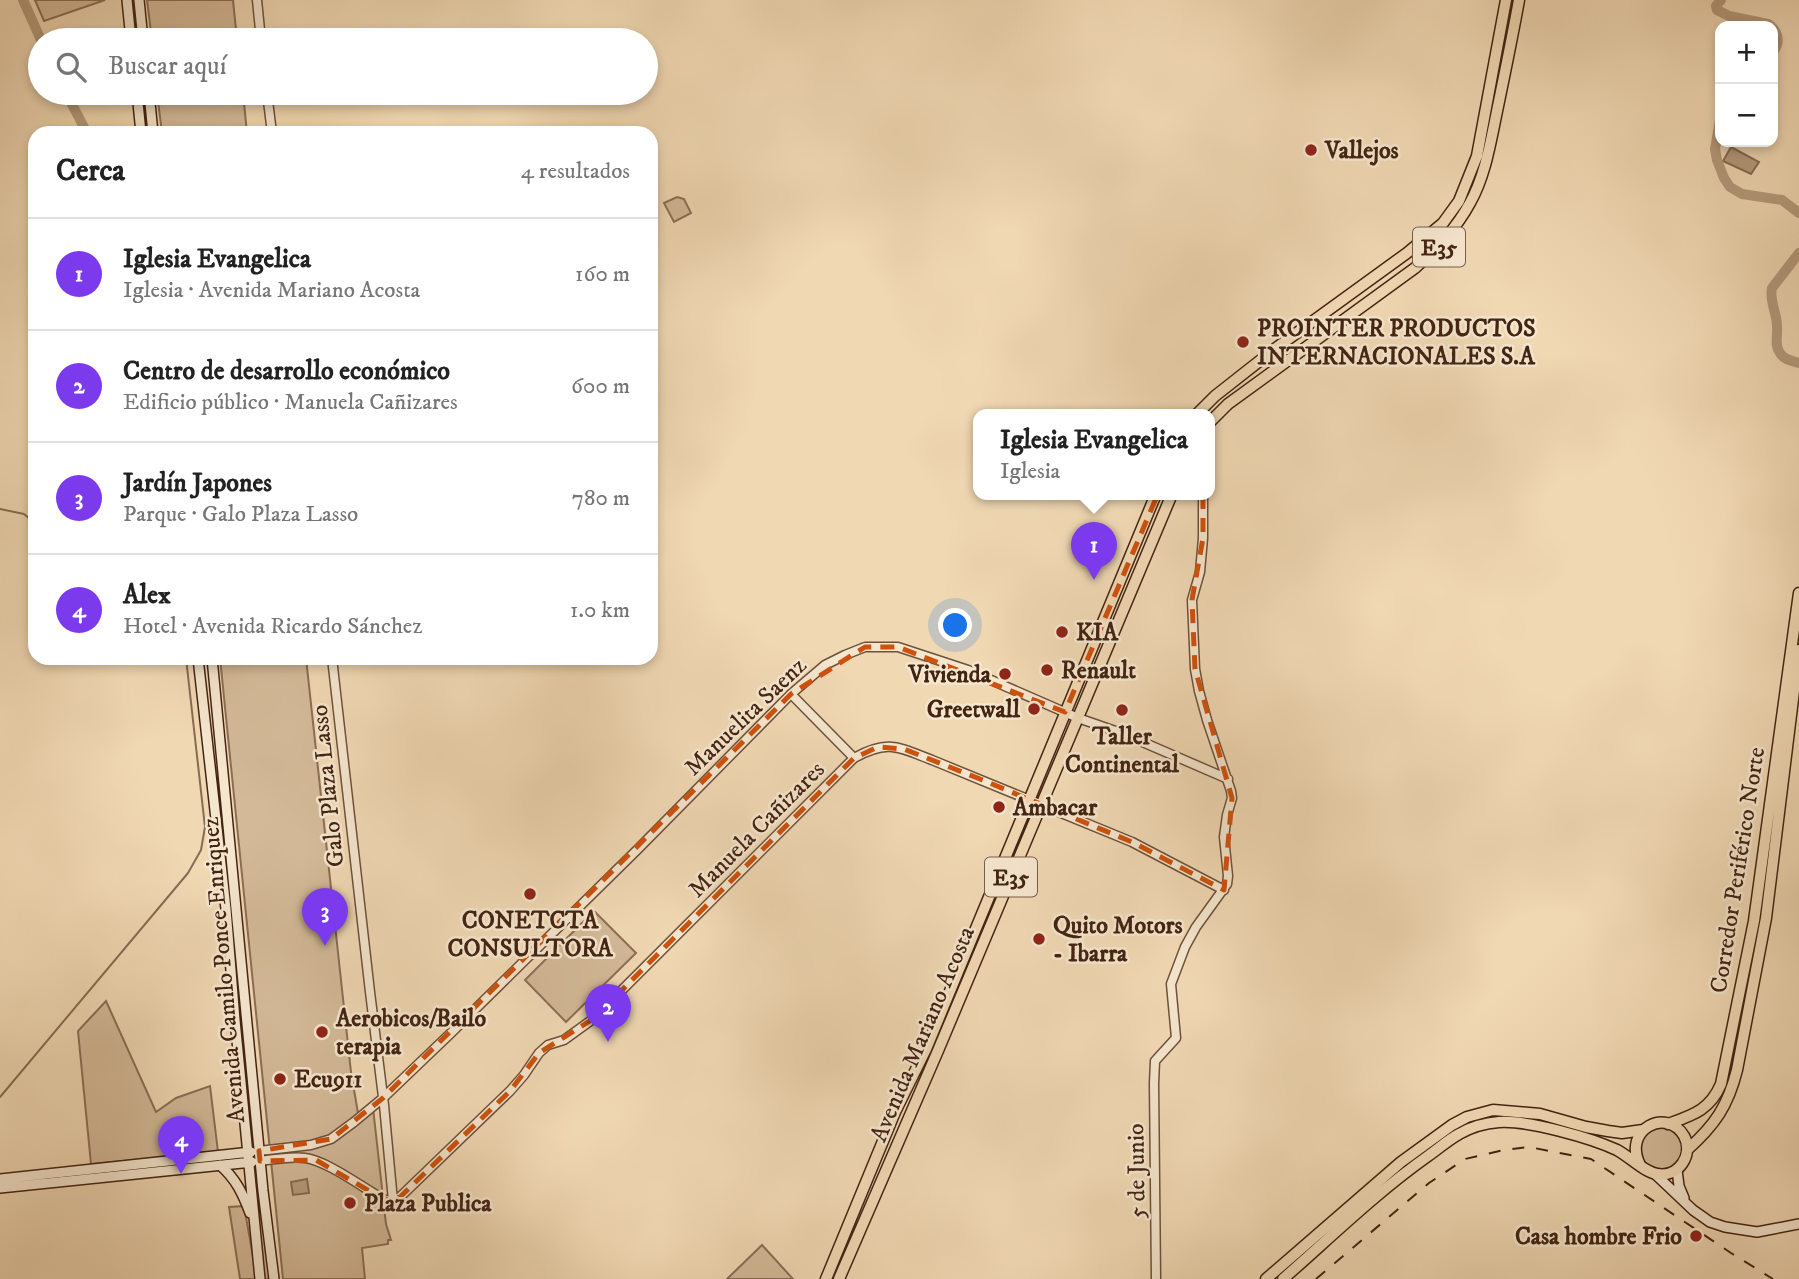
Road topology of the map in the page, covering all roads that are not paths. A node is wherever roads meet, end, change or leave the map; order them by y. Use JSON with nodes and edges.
{"nodes":[{"id":1,"x":127,"y":0,"type":"edge"},
{"id":2,"x":139,"y":0,"type":"edge"},
{"id":3,"x":257,"y":0,"type":"edge"},
{"id":4,"x":1506,"y":0,"type":"edge"},
{"id":5,"x":1519,"y":0,"type":"edge"},
{"id":6,"x":130,"y":28,"type":"edge"},
{"id":7,"x":142,"y":28,"type":"edge"},
{"id":8,"x":260,"y":28,"type":"edge"},
{"id":9,"x":138,"y":105,"type":"edge"},
{"id":10,"x":150,"y":105,"type":"edge"},
{"id":11,"x":268,"y":105,"type":"edge"},
{"id":12,"x":140,"y":126,"type":"edge"},
{"id":13,"x":152,"y":126,"type":"edge"},
{"id":14,"x":271,"y":126,"type":"edge"},
{"id":15,"x":1202,"y":409,"type":"edge"},
{"id":16,"x":1215,"y":416,"type":"edge"},
{"id":17,"x":1153,"y":500,"type":"edge"},
{"id":18,"x":1169,"y":500,"type":"edge"},
{"id":19,"x":1203,"y":500,"type":"edge"},
{"id":20,"x":1799,"y":593,"type":"edge"},
{"id":21,"x":1799,"y":650,"type":"edge"},
{"id":22,"x":199,"y":665,"type":"edge"},
{"id":23,"x":213,"y":665,"type":"edge"},
{"id":24,"x":333,"y":665,"type":"edge"},
{"id":25,"x":791,"y":694,"type":"junction"},
{"id":26,"x":1065,"y":712,"type":"junction"},
{"id":27,"x":1078,"y":718,"type":"junction"},
{"id":28,"x":854,"y":758,"type":"junction"},
{"id":29,"x":1228,"y":779,"type":"junction"},
{"id":30,"x":1028,"y":800,"type":"junction"},
{"id":31,"x":1041,"y":805,"type":"junction"},
{"id":32,"x":1224,"y":890,"type":"junction"},
{"id":33,"x":247,"y":1013,"type":"junction"},
{"id":34,"x":234,"y":1014,"type":"junction"},
{"id":35,"x":383,"y":1098,"type":"junction"},
{"id":36,"x":1668,"y":1124,"type":"junction"},
{"id":37,"x":1643,"y":1130,"type":"junction"},
{"id":38,"x":1687,"y":1150,"type":"junction"},
{"id":39,"x":260,"y":1156,"type":"junction"},
{"id":40,"x":248,"y":1157,"type":"junction"},
{"id":41,"x":220,"y":1165,"type":"junction"},
{"id":42,"x":1640,"y":1165,"type":"junction"},
{"id":43,"x":1677,"y":1170,"type":"junction"},
{"id":44,"x":1655,"y":1174,"type":"junction"},
{"id":45,"x":0,"y":1179,"type":"edge"},
{"id":46,"x":0,"y":1188,"type":"edge"},
{"id":47,"x":393,"y":1201,"type":"junction"},
{"id":48,"x":1686,"y":1203,"type":"junction"},
{"id":49,"x":1799,"y":1224,"type":"edge"},
{"id":50,"x":254,"y":1225,"type":"junction"},
{"id":51,"x":260,"y":1279,"type":"edge"},
{"id":52,"x":274,"y":1279,"type":"edge"},
{"id":53,"x":826,"y":1279,"type":"edge"},
{"id":54,"x":839,"y":1279,"type":"edge"},
{"id":55,"x":1156,"y":1279,"type":"edge"},
{"id":56,"x":1266,"y":1279,"type":"edge"},
{"id":57,"x":1283,"y":1279,"type":"edge"}],
"edges":[{"from":1,"to":6,"type":"main road"},
{"from":2,"to":7,"type":"main road"},
{"from":3,"to":8,"type":"street"},
{"from":4,"to":15,"type":"main road","number":"E35"},
{"from":5,"to":16,"type":"main road","number":"E35"},
{"from":9,"to":12,"type":"main road"},
{"from":10,"to":13,"type":"main road"},
{"from":11,"to":14,"type":"street"},
{"from":17,"to":26,"type":"main road","name":"Avenida Mariano Acosta","number":"E35"},
{"from":18,"to":27,"type":"main road","name":"Avenida Mariano Acosta","number":"E35"},
{"from":19,"to":29,"type":"street"},
{"from":20,"to":36,"type":"main road","name":"Corredor Periférico Norte"},
{"from":21,"to":38,"type":"main road","name":"Corredor Periférico Norte"},
{"from":22,"to":34,"type":"main road","name":"Avenida Camilo Ponce Enriquez"},
{"from":23,"to":33,"type":"main road","name":"Avenida Camilo Ponce Enriquez"},
{"from":24,"to":35,"type":"street","name":"Galo Plaza Lasso"},
{"from":25,"to":26,"type":"street","name":"Manuelita Saenz"},
{"from":25,"to":28,"type":"street"},
{"from":25,"to":35,"type":"street","name":"Manuelita Saenz"},
{"from":26,"to":27,"type":"street","name":"Manuelita Saenz"},
{"from":26,"to":30,"type":"main road","name":"Avenida Mariano Acosta","number":"E35"},
{"from":27,"to":29,"type":"street","name":"Manuelita Saenz"},
{"from":27,"to":31,"type":"main road","name":"Avenida Mariano Acosta","number":"E35"},
{"from":28,"to":30,"type":"street","name":"Manuela Cañizares"},
{"from":28,"to":47,"type":"street","name":"Manuela Cañizares"},
{"from":29,"to":32,"type":"street"},
{"from":30,"to":31,"type":"street","name":"Manuela Cañizares"},
{"from":30,"to":53,"type":"main road","name":"Avenida Mariano Acosta","number":"E35"},
{"from":31,"to":32,"type":"street","name":"Manuela Cañizares"},
{"from":31,"to":54,"type":"main road","name":"Avenida Mariano Acosta","number":"E35"},
{"from":32,"to":55,"type":"street","name":"5 de Junio"},
{"from":33,"to":34,"type":"main road"},
{"from":33,"to":39,"type":"main road","name":"Avenida Camilo Ponce Enriquez"},
{"from":34,"to":40,"type":"main road","name":"Avenida Camilo Ponce Enriquez"},
{"from":35,"to":39,"type":"street","name":"Manuelita Saenz"},
{"from":35,"to":47,"type":"street","name":"Galo Plaza Lasso"},
{"from":36,"to":37,"type":"main road"},
{"from":36,"to":38,"type":"main road"},
{"from":37,"to":42,"type":"main road"},
{"from":37,"to":56,"type":"main road"},
{"from":38,"to":43,"type":"main road"},
{"from":39,"to":40,"type":"main road"},
{"from":39,"to":47,"type":"street"},
{"from":39,"to":52,"type":"main road","name":"Avenida Camilo Ponce Enriquez"},
{"from":40,"to":41,"type":"main road"},
{"from":40,"to":45,"type":"main road"},
{"from":40,"to":50,"type":"main road","name":"Avenida Camilo Ponce Enriquez"},
{"from":41,"to":46,"type":"main road"},
{"from":41,"to":50,"type":"main road"},
{"from":42,"to":44,"type":"main road"},
{"from":42,"to":57,"type":"main road"},
{"from":43,"to":44,"type":"main road"},
{"from":43,"to":48,"type":"main road"},
{"from":44,"to":48,"type":"main road"},
{"from":48,"to":49,"type":"main road"},
{"from":50,"to":51,"type":"main road","name":"Avenida Camilo Ponce Enriquez"}]}
